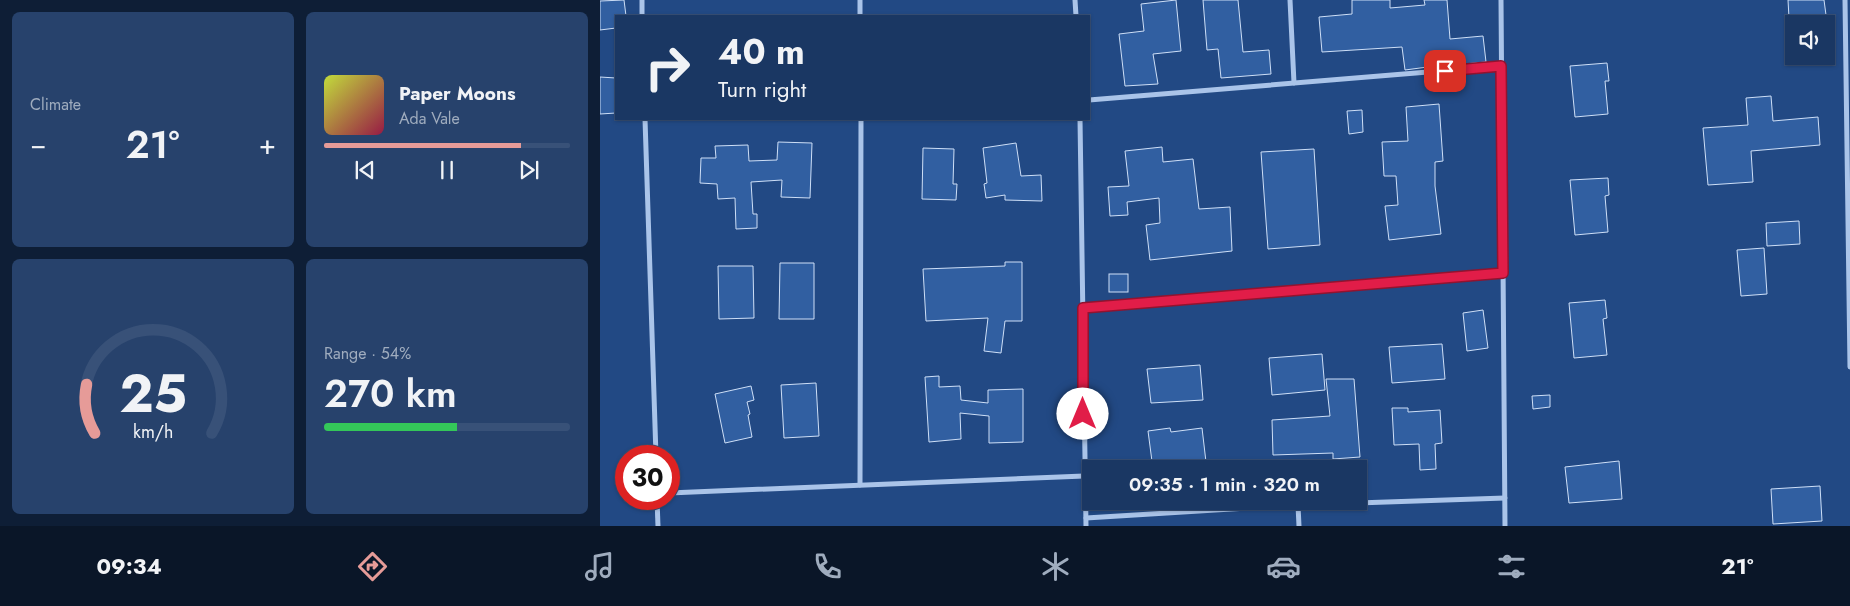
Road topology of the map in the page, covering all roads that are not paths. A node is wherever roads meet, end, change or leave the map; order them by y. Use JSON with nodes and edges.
{"nodes":[{"id":1,"x":642,"y":0,"type":"edge"},
{"id":2,"x":860,"y":0,"type":"edge"},
{"id":3,"x":1076,"y":0,"type":"edge"},
{"id":4,"x":1290,"y":0,"type":"edge"},
{"id":5,"x":1501,"y":0,"type":"edge"},
{"id":6,"x":1845,"y":0,"type":"edge"},
{"id":7,"x":642,"y":15,"type":"edge"},
{"id":8,"x":860,"y":15,"type":"edge"},
{"id":9,"x":1076,"y":15,"type":"edge"},
{"id":10,"x":1501,"y":66,"type":"junction"},
{"id":11,"x":1294,"y":83,"type":"junction"},
{"id":12,"x":1090,"y":100,"type":"edge"},
{"id":13,"x":645,"y":120,"type":"edge"},
{"id":14,"x":861,"y":120,"type":"edge"},
{"id":15,"x":1080,"y":120,"type":"edge"},
{"id":16,"x":1503,"y":273,"type":"junction"},
{"id":17,"x":1083,"y":308,"type":"junction"},
{"id":18,"x":1850,"y":367,"type":"edge"},
{"id":19,"x":656,"y":445,"type":"edge"},
{"id":20,"x":1084,"y":460,"type":"edge"},
{"id":21,"x":1082,"y":476,"type":"edge"},
{"id":22,"x":860,"y":484,"type":"junction"},
{"id":23,"x":680,"y":492,"type":"edge"},
{"id":24,"x":1505,"y":498,"type":"junction"},
{"id":25,"x":1367,"y":503,"type":"edge"},
{"id":26,"x":657,"y":510,"type":"edge"},
{"id":27,"x":1086,"y":510,"type":"edge"},
{"id":28,"x":1216,"y":510,"type":"edge"},
{"id":29,"x":1298,"y":510,"type":"edge"},
{"id":30,"x":1086,"y":518,"type":"junction"},
{"id":31,"x":658,"y":526,"type":"edge"},
{"id":32,"x":1086,"y":526,"type":"edge"},
{"id":33,"x":1299,"y":526,"type":"edge"},
{"id":34,"x":1506,"y":526,"type":"edge"}],
"edges":[{"from":1,"to":7,"type":"street"},
{"from":2,"to":8,"type":"street"},
{"from":3,"to":9,"type":"street"},
{"from":4,"to":11,"type":"street"},
{"from":5,"to":10,"type":"street"},
{"from":6,"to":18,"type":"street"},
{"from":10,"to":11,"type":"street"},
{"from":10,"to":16,"type":"street"},
{"from":11,"to":12,"type":"street"},
{"from":13,"to":19,"type":"street"},
{"from":14,"to":22,"type":"street"},
{"from":15,"to":17,"type":"street"},
{"from":16,"to":17,"type":"street"},
{"from":16,"to":24,"type":"street"},
{"from":17,"to":20,"type":"street"},
{"from":21,"to":22,"type":"street"},
{"from":22,"to":23,"type":"street"},
{"from":24,"to":25,"type":"street"},
{"from":24,"to":34,"type":"street"},
{"from":26,"to":31,"type":"street"},
{"from":27,"to":30,"type":"street"},
{"from":28,"to":30,"type":"street"},
{"from":29,"to":33,"type":"street"},
{"from":30,"to":32,"type":"street"}]}
